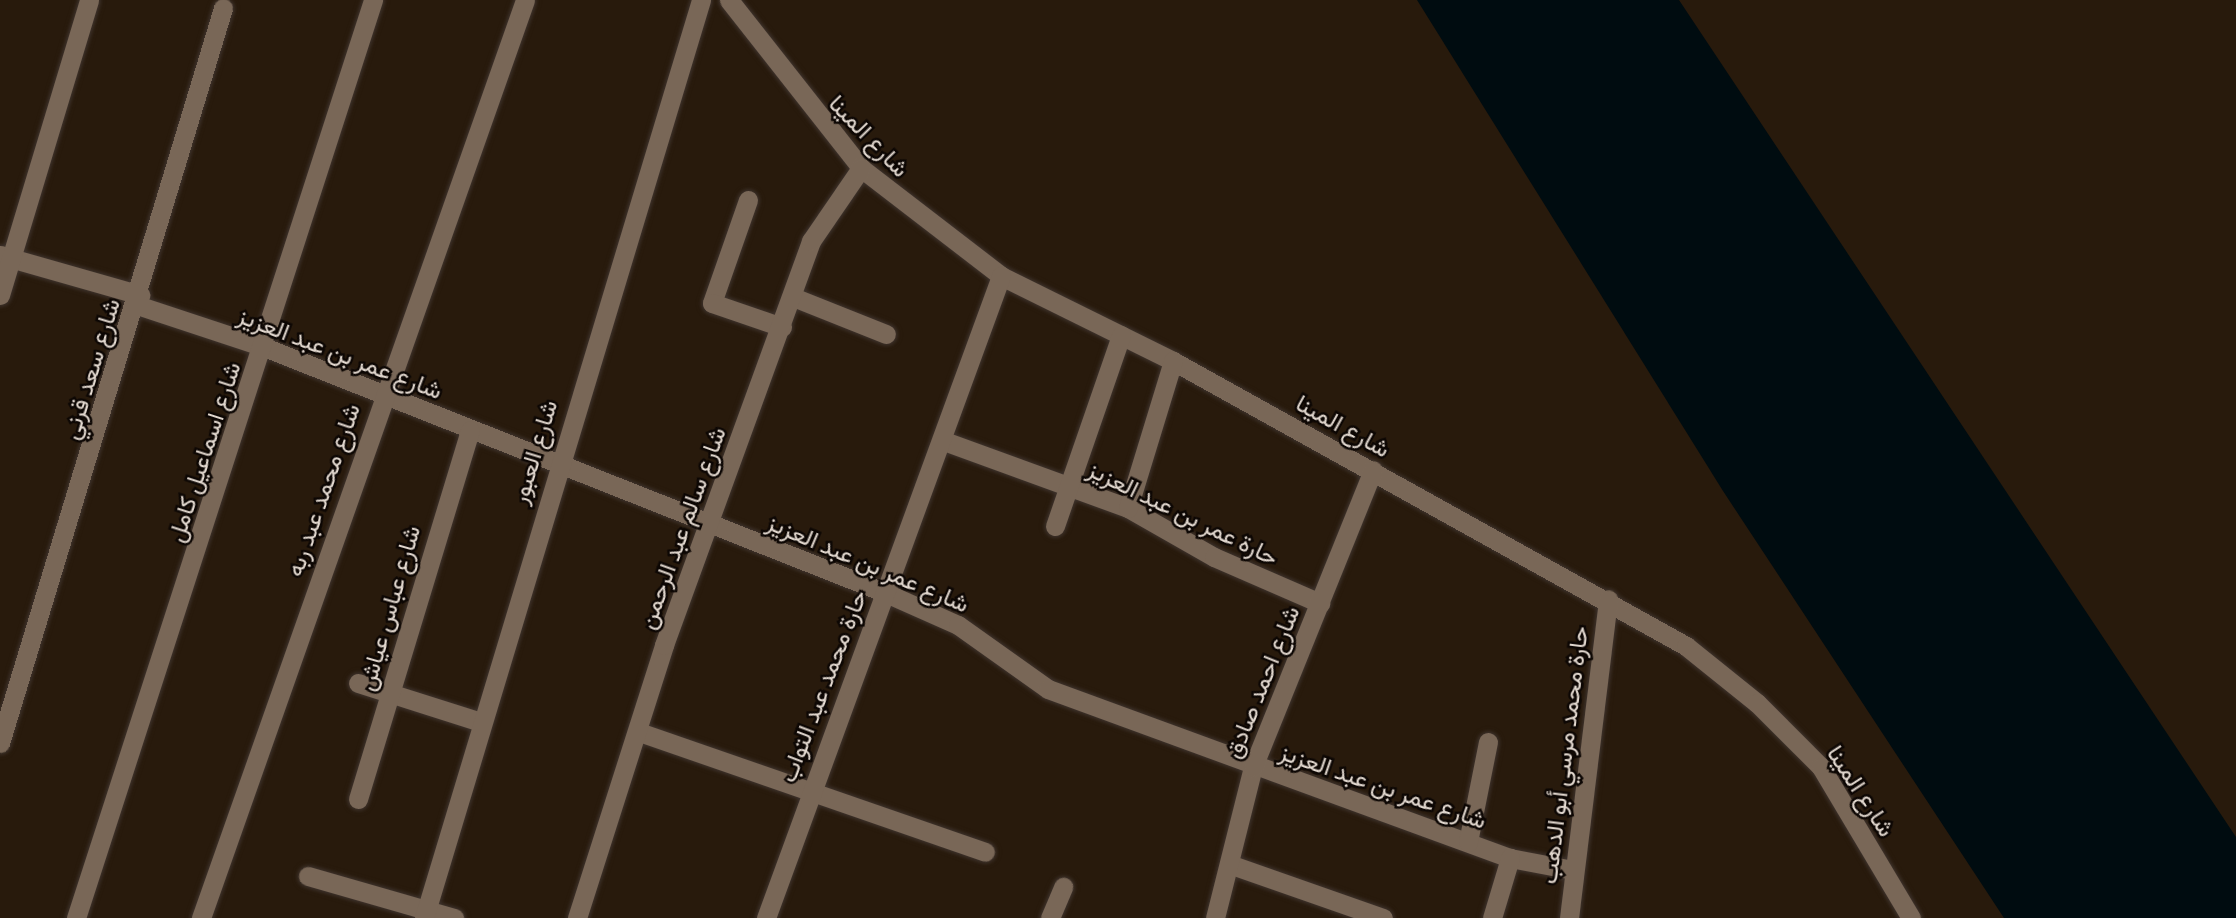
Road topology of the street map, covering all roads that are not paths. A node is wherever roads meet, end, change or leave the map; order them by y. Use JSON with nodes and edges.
{"nodes":[{"id":1,"x":89,"y":0,"type":"edge"},
{"id":2,"x":373,"y":0,"type":"edge"},
{"id":3,"x":525,"y":0,"type":"edge"},
{"id":4,"x":729,"y":0,"type":"edge"},
{"id":5,"x":699,"y":1,"type":"edge"},
{"id":6,"x":223,"y":8,"type":"dead end"},
{"id":7,"x":861,"y":168,"type":"junction"},
{"id":8,"x":748,"y":200,"type":"dead end"},
{"id":9,"x":6,"y":257,"type":"edge"},
{"id":10,"x":1001,"y":276,"type":"junction"},
{"id":11,"x":0,"y":295,"type":"edge"},
{"id":12,"x":793,"y":297,"type":"junction"},
{"id":13,"x":138,"y":300,"type":"junction"},
{"id":14,"x":782,"y":327,"type":"junction"},
{"id":15,"x":886,"y":334,"type":"dead end"},
{"id":16,"x":1121,"y":335,"type":"junction"},
{"id":17,"x":264,"y":347,"type":"junction"},
{"id":18,"x":1173,"y":361,"type":"junction"},
{"id":19,"x":381,"y":394,"type":"junction"},
{"id":20,"x":470,"y":431,"type":"junction"},
{"id":21,"x":944,"y":441,"type":"junction"},
{"id":22,"x":556,"y":464,"type":"junction"},
{"id":23,"x":1373,"y":470,"type":"junction"},
{"id":24,"x":1069,"y":485,"type":"junction"},
{"id":25,"x":1128,"y":508,"type":"junction"},
{"id":26,"x":711,"y":523,"type":"junction"},
{"id":27,"x":1055,"y":526,"type":"dead end"},
{"id":28,"x":886,"y":593,"type":"junction"},
{"id":29,"x":1608,"y":599,"type":"junction"},
{"id":30,"x":1320,"y":603,"type":"junction"},
{"id":31,"x":358,"y":683,"type":"dead end"},
{"id":32,"x":390,"y":693,"type":"junction"},
{"id":33,"x":478,"y":721,"type":"junction"},
{"id":34,"x":639,"y":732,"type":"junction"},
{"id":35,"x":1488,"y":742,"type":"dead end"},
{"id":36,"x":0,"y":743,"type":"edge"},
{"id":37,"x":1253,"y":766,"type":"junction"},
{"id":38,"x":808,"y":791,"type":"junction"},
{"id":39,"x":358,"y":799,"type":"dead end"},
{"id":40,"x":1468,"y":842,"type":"junction"},
{"id":41,"x":985,"y":852,"type":"dead end"},
{"id":42,"x":1510,"y":858,"type":"junction"},
{"id":43,"x":1229,"y":864,"type":"junction"},
{"id":44,"x":1573,"y":870,"type":"junction"},
{"id":45,"x":308,"y":876,"type":"dead end"},
{"id":46,"x":1063,"y":887,"type":"dead end"},
{"id":47,"x":425,"y":914,"type":"edge"},
{"id":48,"x":76,"y":918,"type":"edge"},
{"id":49,"x":201,"y":918,"type":"edge"},
{"id":50,"x":454,"y":918,"type":"edge"},
{"id":51,"x":577,"y":918,"type":"edge"},
{"id":52,"x":766,"y":918,"type":"edge"},
{"id":53,"x":1050,"y":918,"type":"edge"},
{"id":54,"x":1215,"y":918,"type":"edge"},
{"id":55,"x":1383,"y":918,"type":"edge"},
{"id":56,"x":1492,"y":918,"type":"edge"},
{"id":57,"x":1569,"y":918,"type":"edge"},
{"id":58,"x":1911,"y":918,"type":"edge"}],
"edges":[{"from":1,"to":9,"type":"street"},
{"from":2,"to":17,"type":"street","name":"شارع اسماعيل كامل"},
{"from":3,"to":19,"type":"street","name":"شارع محمد عبد ربه"},
{"from":4,"to":7,"type":"street","name":"شارع المينا"},
{"from":5,"to":22,"type":"street","name":"شارع العبور"},
{"from":6,"to":13,"type":"street","name":"شارع سعد قرني"},
{"from":7,"to":10,"type":"street","name":"شارع المينا"},
{"from":7,"to":12,"type":"street","name":"شارع سالم عبد الرحمن"},
{"from":8,"to":14,"type":"street"},
{"from":9,"to":11,"type":"street"},
{"from":9,"to":13,"type":"street","name":"شارع عمر بن عبد العزيز"},
{"from":10,"to":16,"type":"street","name":"شارع المينا"},
{"from":10,"to":21,"type":"street","name":"حارة محمد عبد التواب"},
{"from":12,"to":14,"type":"street","name":"شارع سالم عبد الرحمن"},
{"from":12,"to":15,"type":"street"},
{"from":13,"to":17,"type":"street","name":"شارع عمر بن عبد العزيز"},
{"from":13,"to":36,"type":"street","name":"شارع سعد قرني"},
{"from":14,"to":26,"type":"street","name":"شارع سالم عبد الرحمن"},
{"from":16,"to":18,"type":"street","name":"شارع المينا"},
{"from":16,"to":24,"type":"street"},
{"from":17,"to":19,"type":"street","name":"شارع عمر بن عبد العزيز"},
{"from":17,"to":48,"type":"street","name":"شارع اسماعيل كامل"},
{"from":18,"to":23,"type":"street","name":"شارع المينا"},
{"from":18,"to":25,"type":"street"},
{"from":19,"to":20,"type":"street","name":"شارع عمر بن عبد العزيز"},
{"from":19,"to":49,"type":"street","name":"شارع محمد عبد ربه"},
{"from":20,"to":22,"type":"street","name":"شارع عمر بن عبد العزيز"},
{"from":20,"to":32,"type":"street","name":"شارع عباس عياش"},
{"from":21,"to":24,"type":"street","name":"حارة عمر بن عبد العزيز"},
{"from":21,"to":28,"type":"street","name":"حارة محمد عبد التواب"},
{"from":22,"to":26,"type":"street","name":"شارع عمر بن عبد العزيز"},
{"from":22,"to":33,"type":"street","name":"شارع العبور"},
{"from":23,"to":29,"type":"street","name":"شارع المينا"},
{"from":23,"to":30,"type":"street","name":"شارع احمد صادق"},
{"from":24,"to":25,"type":"street","name":"حارة عمر بن عبد العزيز"},
{"from":24,"to":27,"type":"street"},
{"from":25,"to":30,"type":"street","name":"حارة عمر بن عبد العزيز"},
{"from":26,"to":28,"type":"street","name":"شارع عمر بن عبد العزيز"},
{"from":26,"to":34,"type":"street","name":"شارع سالم عبد الرحمن"},
{"from":28,"to":37,"type":"street","name":"شارع عمر بن عبد العزيز"},
{"from":28,"to":38,"type":"street","name":"حارة محمد عبد التواب"},
{"from":29,"to":44,"type":"street","name":"حارة محمد مرسي أبو الدهب"},
{"from":29,"to":58,"type":"street","name":"شارع المينا"},
{"from":30,"to":37,"type":"street","name":"شارع احمد صادق"},
{"from":31,"to":32,"type":"street"},
{"from":32,"to":33,"type":"street"},
{"from":32,"to":39,"type":"street","name":"شارع عباس عياش"},
{"from":33,"to":47,"type":"street","name":"شارع العبور"},
{"from":34,"to":38,"type":"street"},
{"from":34,"to":51,"type":"street","name":"شارع سالم عبد الرحمن"},
{"from":35,"to":40,"type":"street"},
{"from":37,"to":40,"type":"street","name":"شارع عمر بن عبد العزيز"},
{"from":37,"to":43,"type":"street","name":"شارع احمد صادق"},
{"from":38,"to":41,"type":"street"},
{"from":38,"to":52,"type":"street","name":"حارة محمد عبد التواب"},
{"from":40,"to":42,"type":"street","name":"شارع عمر بن عبد العزيز"},
{"from":42,"to":44,"type":"street","name":"شارع عمر بن عبد العزيز"},
{"from":42,"to":56,"type":"street"},
{"from":43,"to":54,"type":"street","name":"شارع احمد صادق"},
{"from":43,"to":55,"type":"street"},
{"from":44,"to":57,"type":"street","name":"حارة محمد مرسي أبو الدهب"},
{"from":45,"to":47,"type":"street"},
{"from":46,"to":53,"type":"street"},
{"from":47,"to":50,"type":"street"}]}
